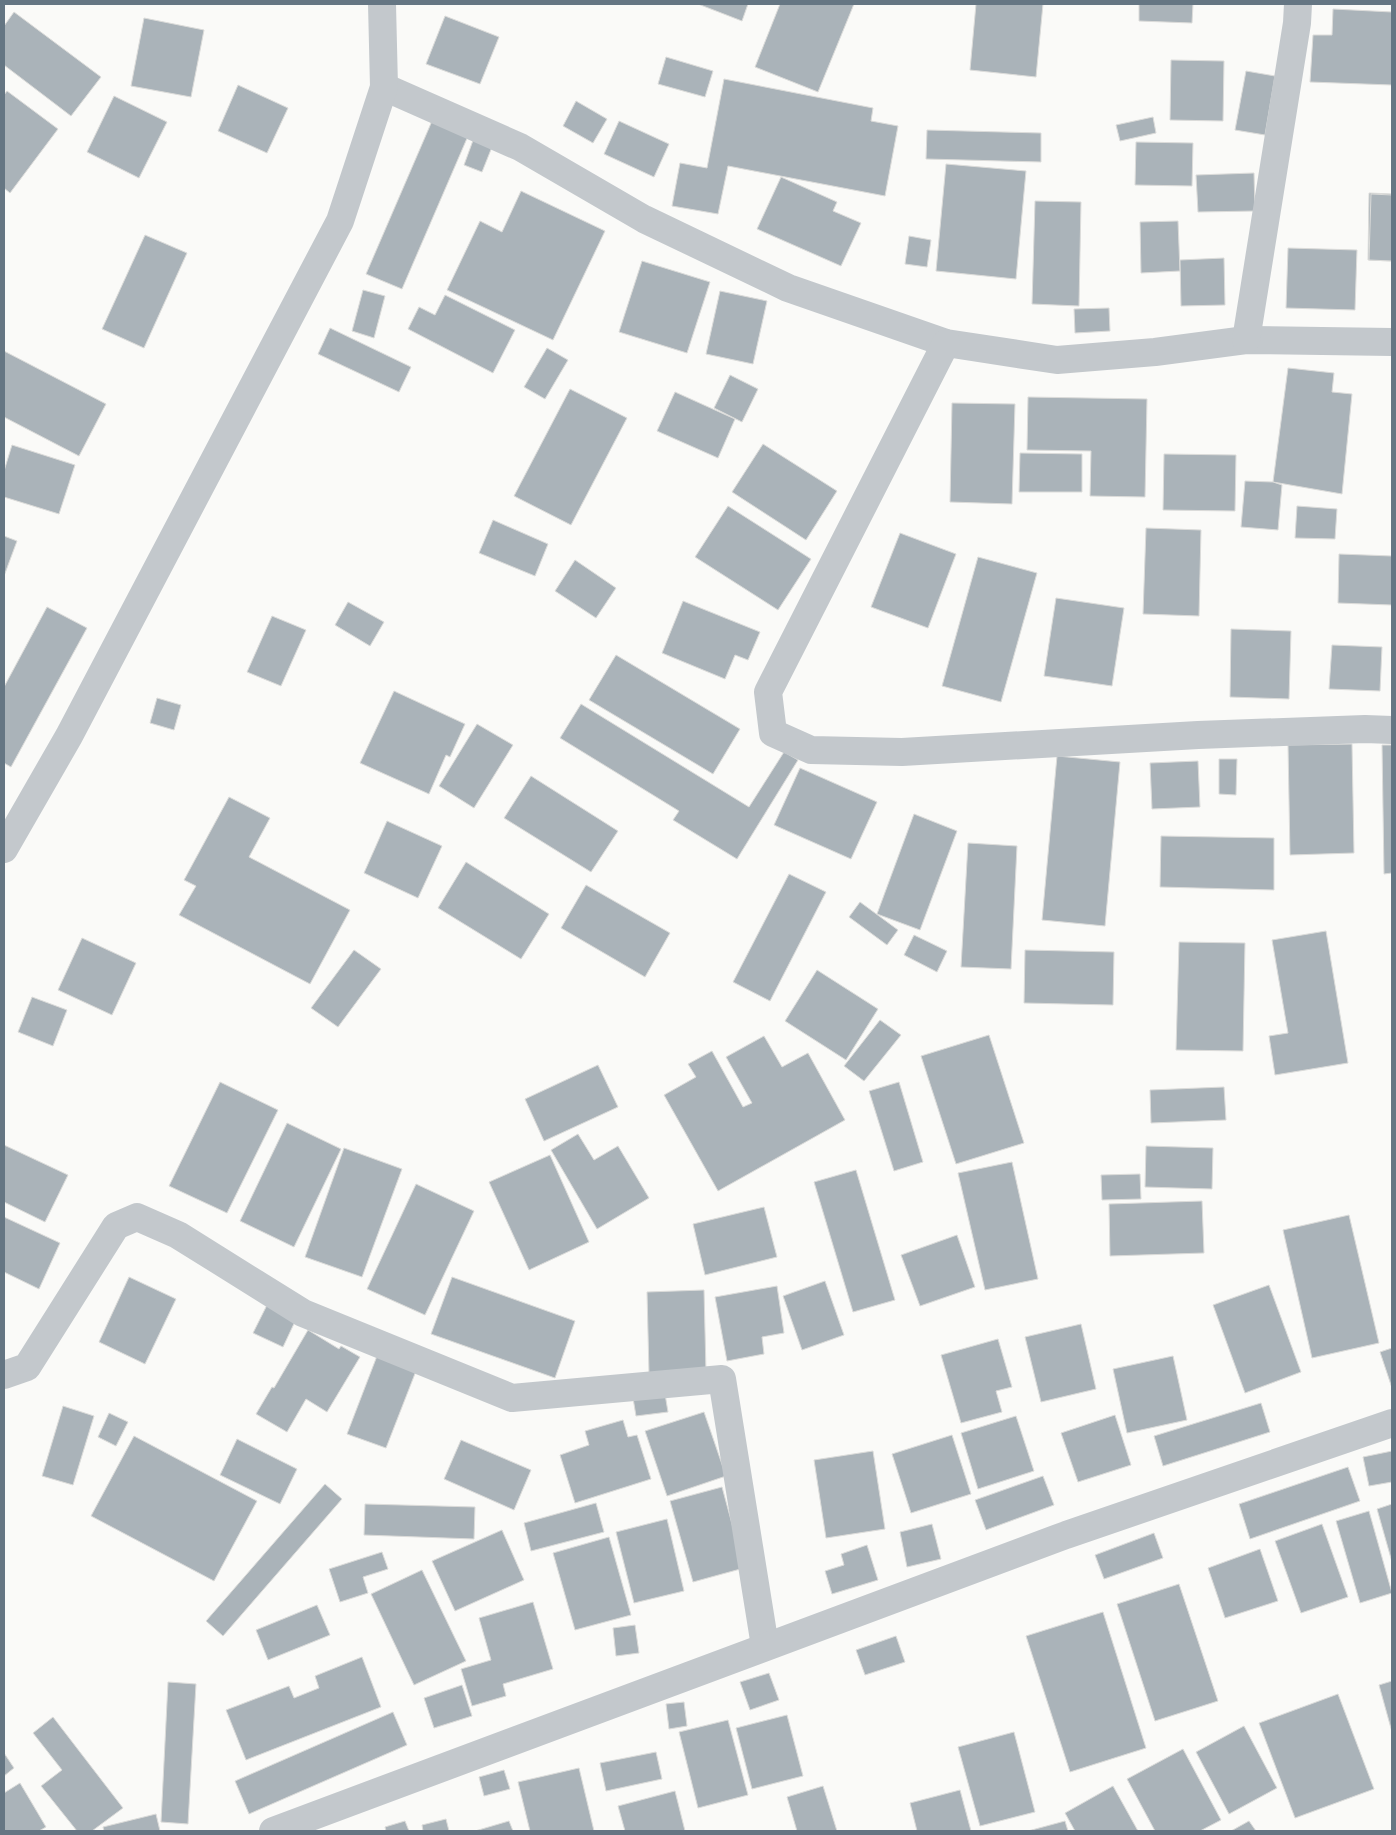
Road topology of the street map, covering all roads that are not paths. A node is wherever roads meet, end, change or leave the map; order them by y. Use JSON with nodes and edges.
{"nodes":[{"id":1,"x":382,"y":4,"type":"edge"},
{"id":2,"x":1298,"y":4,"type":"edge"},
{"id":3,"x":384,"y":88,"type":"junction"},
{"id":4,"x":1246,"y":340,"type":"junction"},
{"id":5,"x":1392,"y":342,"type":"edge"},
{"id":6,"x":946,"y":343,"type":"junction"},
{"id":7,"x":1392,"y":730,"type":"edge"},
{"id":8,"x":4,"y":849,"type":"edge"},
{"id":9,"x":4,"y":1375,"type":"edge"},
{"id":10,"x":1392,"y":1423,"type":"edge"},
{"id":11,"x":765,"y":1646,"type":"junction"},
{"id":12,"x":272,"y":1831,"type":"edge"}],
"edges":[{"from":1,"to":3,"type":"street"},
{"from":2,"to":4,"type":"street"},
{"from":3,"to":6,"type":"street"},
{"from":3,"to":8,"type":"street"},
{"from":4,"to":5,"type":"street"},
{"from":4,"to":6,"type":"street"},
{"from":6,"to":7,"type":"street"},
{"from":9,"to":11,"type":"street"},
{"from":10,"to":11,"type":"street"},
{"from":11,"to":12,"type":"street"}]}
